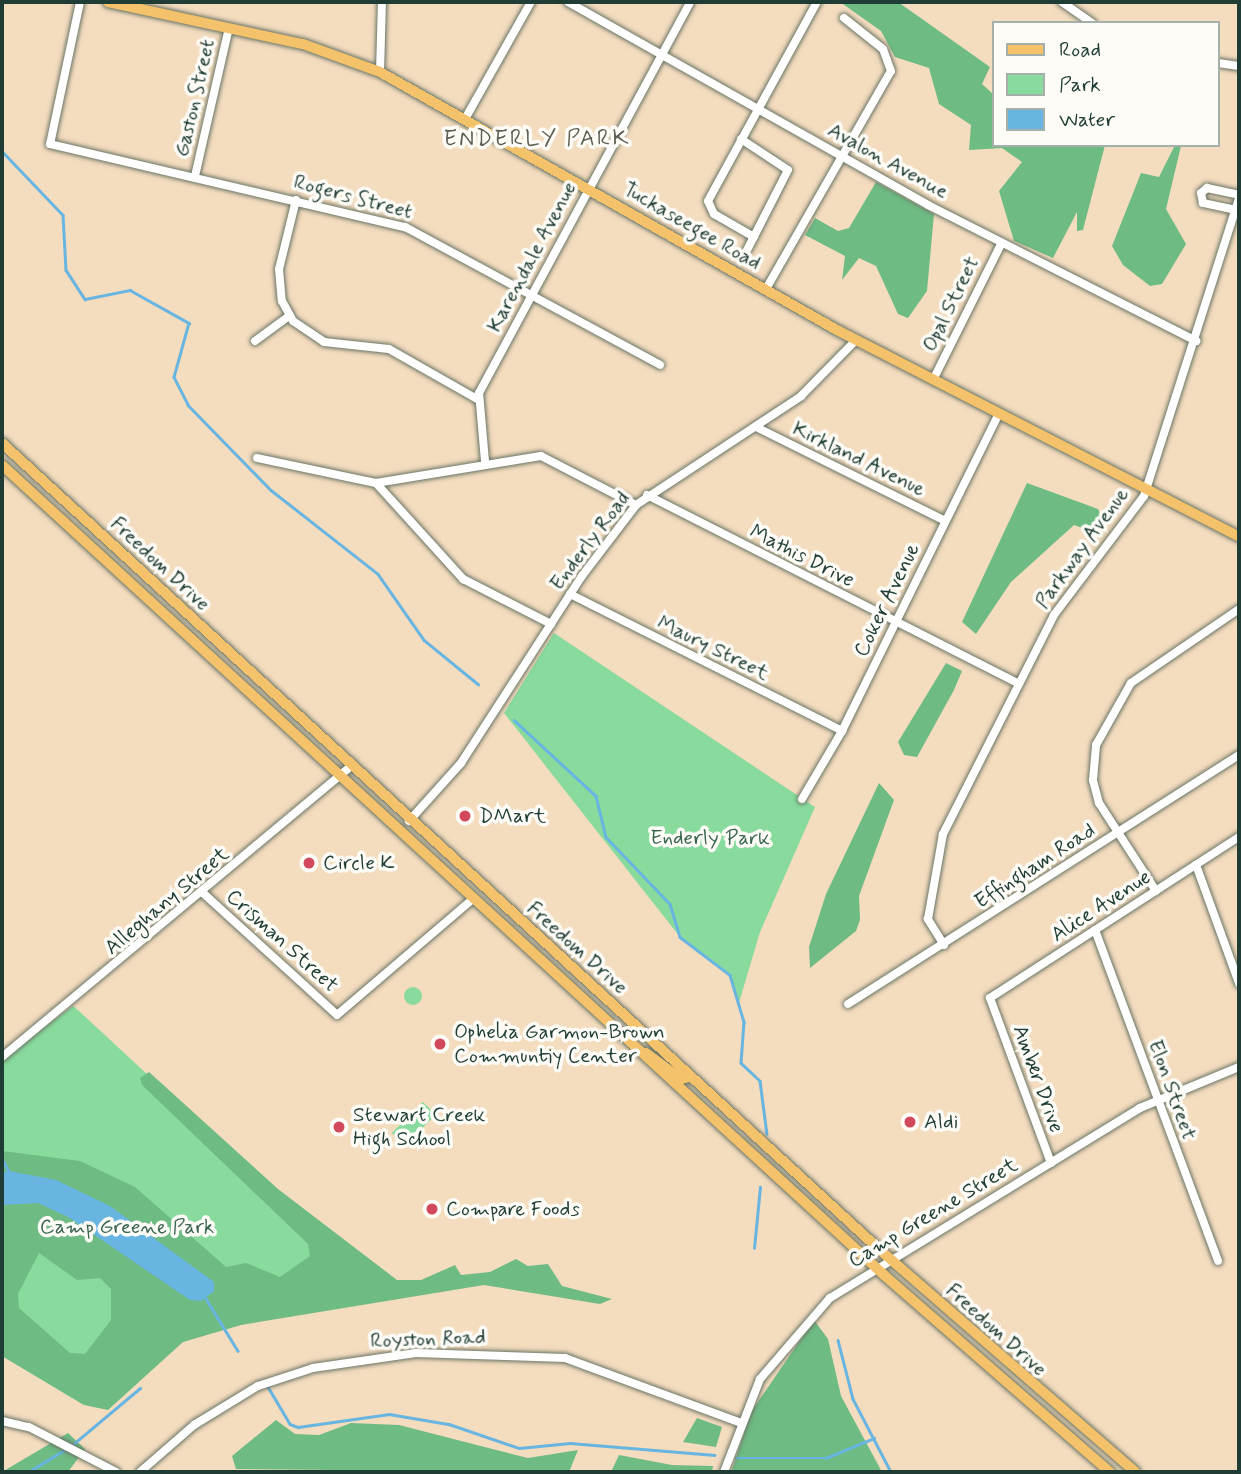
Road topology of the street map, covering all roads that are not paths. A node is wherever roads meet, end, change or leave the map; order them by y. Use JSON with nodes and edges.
{"nodes":[{"id":1,"x":80,"y":2,"type":"edge"},
{"id":2,"x":108,"y":2,"type":"edge"},
{"id":3,"x":382,"y":2,"type":"edge"},
{"id":4,"x":531,"y":2,"type":"edge"},
{"id":5,"x":568,"y":2,"type":"edge"},
{"id":6,"x":690,"y":2,"type":"edge"},
{"id":7,"x":817,"y":2,"type":"edge"},
{"id":8,"x":1062,"y":2,"type":"edge"},
{"id":9,"x":844,"y":18,"type":"dead end"},
{"id":10,"x":1089,"y":21,"type":"edge"},
{"id":11,"x":229,"y":28,"type":"junction"},
{"id":12,"x":662,"y":54,"type":"junction"},
{"id":13,"x":1220,"y":63,"type":"edge"},
{"id":14,"x":1239,"y":66,"type":"edge"},
{"id":15,"x":380,"y":72,"type":"junction"},
{"id":16,"x":757,"y":108,"type":"junction"},
{"id":17,"x":465,"y":119,"type":"junction"},
{"id":18,"x":741,"y":139,"type":"junction"},
{"id":19,"x":842,"y":156,"type":"junction"},
{"id":20,"x":195,"y":176,"type":"junction"},
{"id":21,"x":588,"y":188,"type":"junction"},
{"id":22,"x":1239,"y":196,"type":"edge"},
{"id":23,"x":296,"y":200,"type":"junction"},
{"id":24,"x":1236,"y":210,"type":"junction"},
{"id":25,"x":754,"y":237,"type":"junction"},
{"id":26,"x":1001,"y":243,"type":"junction"},
{"id":27,"x":747,"y":250,"type":"dead end"},
{"id":28,"x":765,"y":289,"type":"junction"},
{"id":29,"x":534,"y":295,"type":"junction"},
{"id":30,"x":289,"y":316,"type":"junction"},
{"id":31,"x":856,"y":340,"type":"junction"},
{"id":32,"x":255,"y":341,"type":"dead end"},
{"id":33,"x":1196,"y":341,"type":"junction"},
{"id":34,"x":660,"y":365,"type":"dead end"},
{"id":35,"x":933,"y":380,"type":"junction"},
{"id":36,"x":477,"y":399,"type":"junction"},
{"id":37,"x":999,"y":413,"type":"junction"},
{"id":38,"x":758,"y":428,"type":"junction"},
{"id":39,"x":2,"y":443,"type":"edge"},
{"id":40,"x":257,"y":458,"type":"dead end"},
{"id":41,"x":485,"y":461,"type":"junction"},
{"id":42,"x":2,"y":465,"type":"edge"},
{"id":43,"x":376,"y":483,"type":"junction"},
{"id":44,"x":1147,"y":487,"type":"junction"},
{"id":45,"x":647,"y":495,"type":"junction"},
{"id":46,"x":636,"y":505,"type":"junction"},
{"id":47,"x":945,"y":521,"type":"junction"},
{"id":48,"x":1239,"y":537,"type":"edge"},
{"id":49,"x":130,"y":561,"type":"junction"},
{"id":50,"x":119,"y":572,"type":"junction"},
{"id":51,"x":570,"y":594,"type":"junction"},
{"id":52,"x":1239,"y":609,"type":"edge"},
{"id":53,"x":896,"y":622,"type":"junction"},
{"id":54,"x":551,"y":624,"type":"junction"},
{"id":55,"x":1018,"y":683,"type":"junction"},
{"id":56,"x":842,"y":731,"type":"junction"},
{"id":57,"x":1239,"y":755,"type":"edge"},
{"id":58,"x":351,"y":766,"type":"junction"},
{"id":59,"x":340,"y":777,"type":"junction"},
{"id":60,"x":802,"y":799,"type":"dead end"},
{"id":61,"x":409,"y":821,"type":"junction"},
{"id":62,"x":1118,"y":833,"type":"junction"},
{"id":63,"x":1239,"y":838,"type":"edge"},
{"id":64,"x":1196,"y":865,"type":"junction"},
{"id":65,"x":1156,"y":891,"type":"junction"},
{"id":66,"x":203,"y":893,"type":"junction"},
{"id":67,"x":473,"y":899,"type":"junction"},
{"id":68,"x":1095,"y":930,"type":"junction"},
{"id":69,"x":542,"y":942,"type":"junction"},
{"id":70,"x":944,"y":945,"type":"junction"},
{"id":71,"x":1239,"y":983,"type":"edge"},
{"id":72,"x":848,"y":1004,"type":"dead end"},
{"id":73,"x":993,"y":1007,"type":"joint"},
{"id":74,"x":639,"y":1050,"type":"junction"},
{"id":75,"x":2,"y":1057,"type":"edge"},
{"id":76,"x":1239,"y":1067,"type":"edge"},
{"id":77,"x":690,"y":1077,"type":"junction"},
{"id":78,"x":1157,"y":1099,"type":"junction"},
{"id":79,"x":1051,"y":1163,"type":"junction"},
{"id":80,"x":891,"y":1260,"type":"junction"},
{"id":81,"x":1218,"y":1261,"type":"dead end"},
{"id":82,"x":877,"y":1268,"type":"junction"},
{"id":83,"x":2,"y":1421,"type":"edge"},
{"id":84,"x":739,"y":1422,"type":"junction"},
{"id":85,"x":116,"y":1472,"type":"edge"},
{"id":86,"x":140,"y":1472,"type":"edge"},
{"id":87,"x":724,"y":1472,"type":"edge"},
{"id":88,"x":1110,"y":1472,"type":"edge"},
{"id":89,"x":1135,"y":1472,"type":"edge"}],
"edges":[{"from":1,"to":20,"type":"street","name":"Rogers Street"},
{"from":2,"to":11,"type":"main road","name":"Tuckaseegee Road"},
{"from":3,"to":15,"type":"street"},
{"from":4,"to":17,"type":"street"},
{"from":5,"to":12,"type":"street","name":"Avalon Avenue"},
{"from":6,"to":12,"type":"street","name":"Karendale Avenue"},
{"from":7,"to":16,"type":"street"},
{"from":8,"to":10,"type":"street"},
{"from":9,"to":19,"type":"street"},
{"from":11,"to":15,"type":"main road","name":"Tuckaseegee Road"},
{"from":11,"to":20,"type":"street","name":"Gaston Street"},
{"from":12,"to":16,"type":"street","name":"Avalon Avenue"},
{"from":12,"to":21,"type":"street","name":"Karendale Avenue"},
{"from":13,"to":14,"type":"street"},
{"from":15,"to":17,"type":"main road","name":"Tuckaseegee Road"},
{"from":16,"to":18,"type":"street"},
{"from":16,"to":19,"type":"street","name":"Avalon Avenue"},
{"from":17,"to":21,"type":"main road","name":"Tuckaseegee Road"},
{"from":18,"to":25,"type":"street"},
{"from":18,"to":25,"type":"street"},
{"from":19,"to":26,"type":"street","name":"Avalon Avenue"},
{"from":19,"to":28,"type":"street"},
{"from":20,"to":23,"type":"street","name":"Rogers Street"},
{"from":21,"to":28,"type":"main road","name":"Tuckaseegee Road"},
{"from":21,"to":29,"type":"street","name":"Karendale Avenue"},
{"from":22,"to":24,"type":"street","name":"Parkway Avenue"},
{"from":22,"to":24,"type":"street"},
{"from":23,"to":29,"type":"street","name":"Rogers Street"},
{"from":23,"to":30,"type":"street"},
{"from":24,"to":33,"type":"street","name":"Parkway Avenue"},
{"from":25,"to":27,"type":"street"},
{"from":26,"to":33,"type":"street","name":"Avalon Avenue"},
{"from":26,"to":35,"type":"street","name":"Opal Street"},
{"from":28,"to":31,"type":"main road","name":"Tuckaseegee Road"},
{"from":29,"to":34,"type":"street","name":"Rogers Street"},
{"from":29,"to":36,"type":"street","name":"Karendale Avenue"},
{"from":30,"to":32,"type":"street"},
{"from":30,"to":36,"type":"street"},
{"from":31,"to":35,"type":"main road","name":"Tuckaseegee Road"},
{"from":31,"to":38,"type":"street","name":"Enderly Road"},
{"from":33,"to":44,"type":"street","name":"Parkway Avenue"},
{"from":35,"to":37,"type":"main road","name":"Tuckaseegee Road"},
{"from":36,"to":41,"type":"street"},
{"from":37,"to":44,"type":"main road","name":"Tuckaseegee Road"},
{"from":37,"to":47,"type":"street","name":"Coker Avenue"},
{"from":38,"to":45,"type":"street","name":"Enderly Road"},
{"from":38,"to":47,"type":"street","name":"Kirkland Avenue"},
{"from":39,"to":49,"type":"main road","name":"Freedom Drive"},
{"from":40,"to":43,"type":"street"},
{"from":41,"to":43,"type":"street"},
{"from":41,"to":46,"type":"street"},
{"from":42,"to":50,"type":"main road","name":"Freedom Drive"},
{"from":43,"to":54,"type":"street"},
{"from":44,"to":48,"type":"main road","name":"Tuckaseegee Road"},
{"from":44,"to":55,"type":"street","name":"Parkway Avenue"},
{"from":45,"to":46,"type":"street","name":"Enderly Road"},
{"from":45,"to":53,"type":"street","name":"Mathis Drive"},
{"from":46,"to":51,"type":"street","name":"Enderly Road"},
{"from":47,"to":53,"type":"street","name":"Coker Avenue"},
{"from":49,"to":50,"type":"main road"},
{"from":49,"to":58,"type":"main road","name":"Freedom Drive"},
{"from":50,"to":59,"type":"main road","name":"Freedom Drive"},
{"from":51,"to":54,"type":"street","name":"Enderly Road"},
{"from":51,"to":56,"type":"street","name":"Maury Street"},
{"from":52,"to":62,"type":"street"},
{"from":53,"to":55,"type":"street","name":"Mathis Drive"},
{"from":53,"to":56,"type":"street","name":"Coker Avenue"},
{"from":54,"to":61,"type":"street","name":"Enderly Road"},
{"from":55,"to":70,"type":"street","name":"Parkway Avenue"},
{"from":56,"to":60,"type":"street","name":"Coker Avenue"},
{"from":57,"to":62,"type":"street","name":"Effingham Road"},
{"from":58,"to":59,"type":"street","name":"Alleghany Street"},
{"from":58,"to":61,"type":"main road","name":"Freedom Drive"},
{"from":59,"to":66,"type":"street","name":"Alleghany Street"},
{"from":59,"to":67,"type":"main road","name":"Freedom Drive"},
{"from":61,"to":69,"type":"main road","name":"Freedom Drive"},
{"from":62,"to":65,"type":"street"},
{"from":62,"to":70,"type":"street","name":"Effingham Road"},
{"from":63,"to":64,"type":"street","name":"Alice Avenue"},
{"from":64,"to":65,"type":"street","name":"Alice Avenue"},
{"from":64,"to":71,"type":"street"},
{"from":65,"to":68,"type":"street","name":"Alice Avenue"},
{"from":66,"to":67,"type":"street","name":"Crisman Street"},
{"from":66,"to":75,"type":"street","name":"Alleghany Street"},
{"from":67,"to":69,"type":"main road"},
{"from":67,"to":74,"type":"main road","name":"Freedom Drive"},
{"from":68,"to":73,"type":"street","name":"Alice Avenue"},
{"from":68,"to":78,"type":"street","name":"Elon Street"},
{"from":69,"to":77,"type":"main road","name":"Freedom Drive"},
{"from":70,"to":72,"type":"street","name":"Effingham Road"},
{"from":73,"to":79,"type":"street","name":"Amber Drive"},
{"from":74,"to":77,"type":"main road"},
{"from":74,"to":82,"type":"main road","name":"Freedom Drive"},
{"from":76,"to":78,"type":"street","name":"Camp Greene Street"},
{"from":77,"to":80,"type":"main road","name":"Freedom Drive"},
{"from":78,"to":79,"type":"street","name":"Camp Greene Street"},
{"from":78,"to":81,"type":"street","name":"Elon Street"},
{"from":79,"to":80,"type":"street","name":"Camp Greene Street"},
{"from":80,"to":82,"type":"street","name":"Camp Greene Street"},
{"from":80,"to":89,"type":"main road","name":"Freedom Drive"},
{"from":82,"to":84,"type":"street","name":"Camp Greene Street"},
{"from":82,"to":88,"type":"main road","name":"Freedom Drive"},
{"from":83,"to":85,"type":"street"},
{"from":84,"to":86,"type":"street","name":"Royston Road"},
{"from":84,"to":87,"type":"street","name":"Camp Greene Street"}]}
